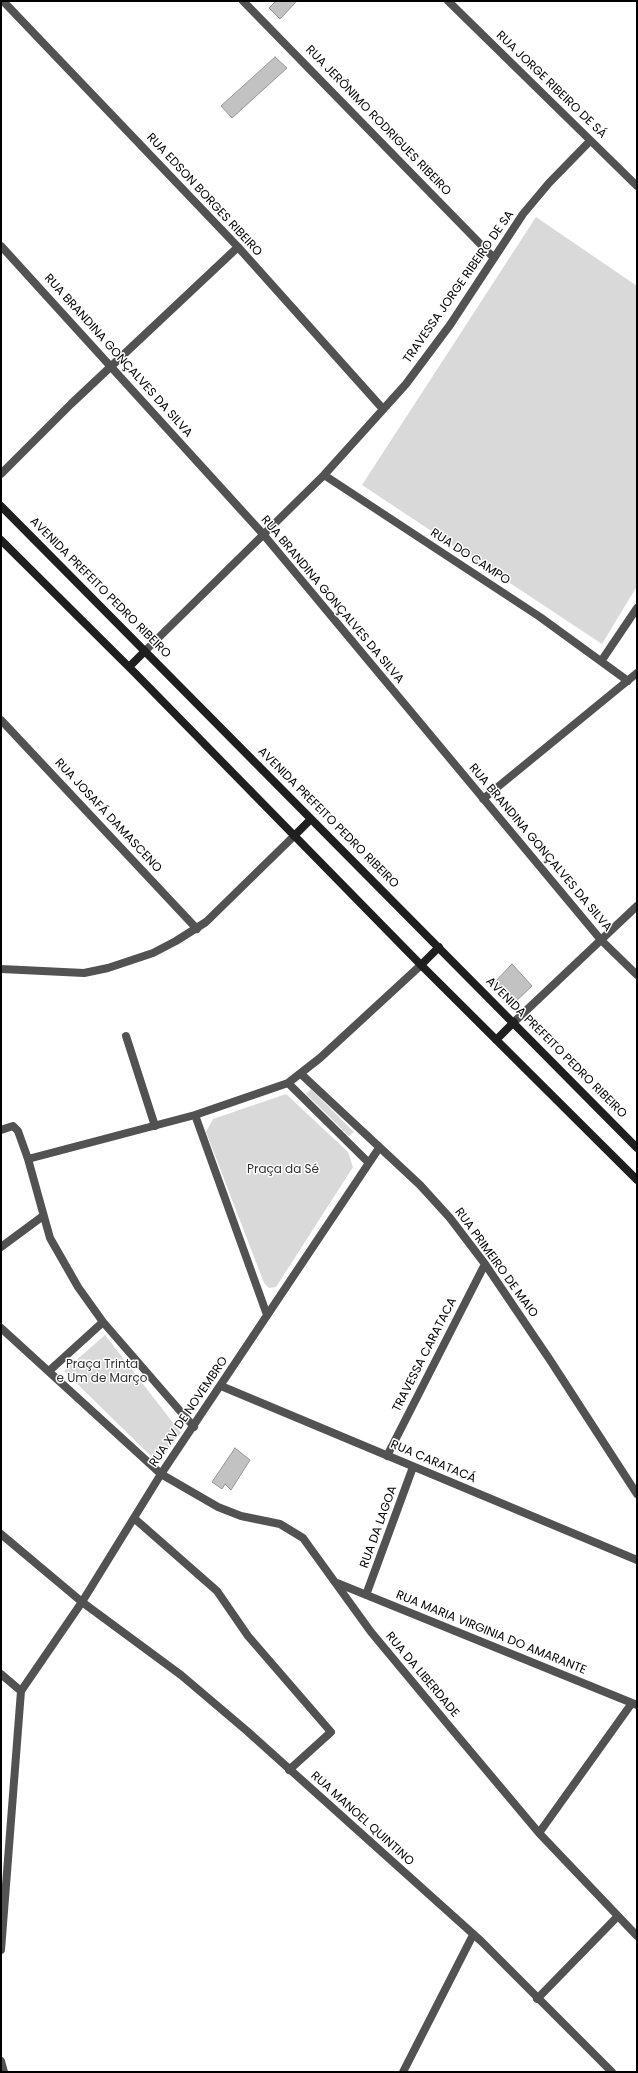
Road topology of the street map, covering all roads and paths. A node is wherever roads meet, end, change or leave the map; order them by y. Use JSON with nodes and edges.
{"nodes":[{"id":1,"x":3,"y":1,"type":"edge"},
{"id":2,"x":243,"y":1,"type":"edge"},
{"id":3,"x":448,"y":1,"type":"edge"},
{"id":4,"x":590,"y":140,"type":"junction"},
{"id":5,"x":637,"y":186,"type":"edge"},
{"id":6,"x":1,"y":246,"type":"edge"},
{"id":7,"x":238,"y":247,"type":"junction"},
{"id":8,"x":494,"y":258,"type":"junction"},
{"id":9,"x":112,"y":368,"type":"junction"},
{"id":10,"x":383,"y":409,"type":"junction"},
{"id":11,"x":1,"y":474,"type":"edge"},
{"id":12,"x":324,"y":475,"type":"junction"},
{"id":13,"x":2,"y":509,"type":"edge"},
{"id":14,"x":263,"y":534,"type":"junction"},
{"id":15,"x":1,"y":540,"type":"edge"},
{"id":16,"x":637,"y":608,"type":"edge"},
{"id":17,"x":145,"y":651,"type":"junction"},
{"id":18,"x":602,"y":660,"type":"junction"},
{"id":19,"x":129,"y":667,"type":"junction"},
{"id":20,"x":637,"y":673,"type":"edge"},
{"id":21,"x":628,"y":681,"type":"junction"},
{"id":22,"x":1,"y":720,"type":"edge"},
{"id":23,"x":483,"y":799,"type":"junction"},
{"id":24,"x":311,"y":819,"type":"junction"},
{"id":25,"x":294,"y":836,"type":"junction"},
{"id":26,"x":637,"y":906,"type":"edge"},
{"id":27,"x":197,"y":929,"type":"junction"},
{"id":28,"x":601,"y":940,"type":"junction"},
{"id":29,"x":439,"y":947,"type":"junction"},
{"id":30,"x":420,"y":965,"type":"junction"},
{"id":31,"x":1,"y":969,"type":"edge"},
{"id":32,"x":637,"y":976,"type":"edge"},
{"id":33,"x":514,"y":1022,"type":"junction"},
{"id":34,"x":126,"y":1036,"type":"dead end"},
{"id":35,"x":496,"y":1040,"type":"junction"},
{"id":36,"x":301,"y":1074,"type":"junction"},
{"id":37,"x":288,"y":1083,"type":"junction"},
{"id":38,"x":195,"y":1115,"type":"junction"},
{"id":39,"x":155,"y":1126,"type":"junction"},
{"id":40,"x":1,"y":1130,"type":"edge"},
{"id":41,"x":379,"y":1148,"type":"junction"},
{"id":42,"x":637,"y":1148,"type":"edge"},
{"id":43,"x":28,"y":1159,"type":"junction"},
{"id":44,"x":369,"y":1163,"type":"junction"},
{"id":45,"x":637,"y":1180,"type":"edge"},
{"id":46,"x":43,"y":1216,"type":"junction"},
{"id":47,"x":1,"y":1247,"type":"edge"},
{"id":48,"x":485,"y":1264,"type":"junction"},
{"id":49,"x":267,"y":1315,"type":"junction"},
{"id":50,"x":103,"y":1322,"type":"junction"},
{"id":51,"x":1,"y":1328,"type":"edge"},
{"id":52,"x":49,"y":1371,"type":"junction"},
{"id":53,"x":221,"y":1386,"type":"junction"},
{"id":54,"x":194,"y":1427,"type":"junction"},
{"id":55,"x":387,"y":1456,"type":"junction"},
{"id":56,"x":413,"y":1467,"type":"junction"},
{"id":57,"x":161,"y":1474,"type":"junction"},
{"id":58,"x":637,"y":1494,"type":"edge"},
{"id":59,"x":134,"y":1519,"type":"junction"},
{"id":60,"x":1,"y":1534,"type":"edge"},
{"id":61,"x":637,"y":1560,"type":"edge"},
{"id":62,"x":336,"y":1583,"type":"junction"},
{"id":63,"x":366,"y":1595,"type":"junction"},
{"id":64,"x":82,"y":1602,"type":"junction"},
{"id":65,"x":1,"y":1674,"type":"edge"},
{"id":66,"x":21,"y":1691,"type":"junction"},
{"id":67,"x":635,"y":1704,"type":"edge"},
{"id":68,"x":289,"y":1770,"type":"junction"},
{"id":69,"x":539,"y":1833,"type":"junction"},
{"id":70,"x":618,"y":1917,"type":"junction"},
{"id":71,"x":473,"y":1935,"type":"junction"},
{"id":72,"x":637,"y":1936,"type":"edge"},
{"id":73,"x":1,"y":1950,"type":"edge"},
{"id":74,"x":538,"y":1999,"type":"junction"},
{"id":75,"x":1,"y":2061,"type":"edge"},
{"id":76,"x":4,"y":2072,"type":"edge"},
{"id":77,"x":403,"y":2072,"type":"edge"},
{"id":78,"x":612,"y":2072,"type":"edge"}],
"edges":[{"from":1,"to":7,"type":"street","name":"RUA EDSON BORGES RIBEIRO"},
{"from":2,"to":8,"type":"street","name":"RUA JERÔNIMO RODRIGUES RIBEIRO"},
{"from":3,"to":4,"type":"street","name":"RUA JORGE RIBEIRO DE SÁ"},
{"from":4,"to":5,"type":"street","name":"RUA JORGE RIBEIRO DE SÁ"},
{"from":4,"to":8,"type":"street","name":"TRAVESSA JORGE RIBEIRO DE SA"},
{"from":6,"to":9,"type":"street","name":"RUA BRANDINA GONÇALVES DA SILVA"},
{"from":7,"to":9,"type":"street"},
{"from":7,"to":10,"type":"street","name":"RUA EDSON BORGES RIBEIRO"},
{"from":8,"to":10,"type":"street","name":"TRAVESSA JORGE RIBEIRO DE SA"},
{"from":9,"to":11,"type":"street"},
{"from":9,"to":14,"type":"street","name":"RUA BRANDINA GONÇALVES DA SILVA"},
{"from":10,"to":12,"type":"street","name":"TRAVESSA JORGE RIBEIRO DE SA"},
{"from":12,"to":14,"type":"street","name":"TRAVESSA JORGE RIBEIRO DE SA"},
{"from":12,"to":18,"type":"street","name":"RUA DO CAMPO"},
{"from":13,"to":17,"type":"main road","name":"AVENIDA PREFEITO PEDRO RIBEIRO"},
{"from":14,"to":17,"type":"street","name":"TRAVESSA JORGE RIBEIRO DE SA"},
{"from":14,"to":23,"type":"street","name":"RUA BRANDINA GONÇALVES DA SILVA"},
{"from":15,"to":19,"type":"main road"},
{"from":16,"to":18,"type":"street"},
{"from":17,"to":19,"type":"main road"},
{"from":17,"to":24,"type":"main road","name":"AVENIDA PREFEITO PEDRO RIBEIRO"},
{"from":18,"to":21,"type":"street","name":"RUA DO CAMPO"},
{"from":19,"to":25,"type":"main road"},
{"from":20,"to":21,"type":"street"},
{"from":21,"to":23,"type":"street"},
{"from":22,"to":27,"type":"street","name":"RUA JOSAFÁ DAMASCENO"},
{"from":23,"to":28,"type":"street","name":"RUA BRANDINA GONÇALVES DA SILVA"},
{"from":24,"to":25,"type":"main road"},
{"from":24,"to":29,"type":"main road","name":"AVENIDA PREFEITO PEDRO RIBEIRO"},
{"from":25,"to":27,"type":"street"},
{"from":25,"to":30,"type":"main road"},
{"from":26,"to":28,"type":"street"},
{"from":27,"to":31,"type":"street"},
{"from":28,"to":32,"type":"street","name":"RUA BRANDINA GONÇALVES DA SILVA"},
{"from":28,"to":33,"type":"street"},
{"from":29,"to":30,"type":"main road"},
{"from":29,"to":33,"type":"main road","name":"AVENIDA PREFEITO PEDRO RIBEIRO"},
{"from":30,"to":35,"type":"main road"},
{"from":30,"to":36,"type":"street"},
{"from":33,"to":35,"type":"main road"},
{"from":33,"to":42,"type":"main road","name":"AVENIDA PREFEITO PEDRO RIBEIRO"},
{"from":34,"to":39,"type":"street"},
{"from":35,"to":45,"type":"main road"},
{"from":36,"to":37,"type":"street"},
{"from":36,"to":41,"type":"street","name":"RUA PRIMEIRO DE MAIO"},
{"from":37,"to":38,"type":"street"},
{"from":37,"to":44,"type":"street"},
{"from":38,"to":39,"type":"street"},
{"from":38,"to":49,"type":"street"},
{"from":39,"to":43,"type":"street"},
{"from":40,"to":43,"type":"street"},
{"from":41,"to":44,"type":"street","name":"RUA XV DE NOVEMBRO"},
{"from":41,"to":48,"type":"street","name":"RUA PRIMEIRO DE MAIO"},
{"from":43,"to":46,"type":"street"},
{"from":44,"to":49,"type":"street","name":"RUA XV DE NOVEMBRO"},
{"from":46,"to":47,"type":"street"},
{"from":46,"to":50,"type":"street"},
{"from":48,"to":55,"type":"street","name":"TRAVESSA CARATACA"},
{"from":48,"to":58,"type":"street","name":"RUA PRIMEIRO DE MAIO"},
{"from":49,"to":53,"type":"street","name":"RUA XV DE NOVEMBRO"},
{"from":50,"to":52,"type":"street"},
{"from":50,"to":54,"type":"street"},
{"from":51,"to":52,"type":"street","name":"RUA DA LIBERDADE"},
{"from":52,"to":57,"type":"street","name":"RUA DA LIBERDADE"},
{"from":53,"to":54,"type":"street","name":"RUA XV DE NOVEMBRO"},
{"from":53,"to":55,"type":"street","name":"RUA CARATACÁ"},
{"from":54,"to":57,"type":"street","name":"RUA XV DE NOVEMBRO"},
{"from":55,"to":56,"type":"street","name":"RUA CARATACÁ"},
{"from":56,"to":61,"type":"street","name":"RUA CARATACÁ"},
{"from":56,"to":63,"type":"street","name":"RUA DA LAGOA"},
{"from":57,"to":59,"type":"street","name":"RUA XV DE NOVEMBRO"},
{"from":57,"to":62,"type":"street","name":"RUA DA LIBERDADE"},
{"from":59,"to":64,"type":"street","name":"RUA XV DE NOVEMBRO"},
{"from":59,"to":68,"type":"street"},
{"from":60,"to":64,"type":"street","name":"RUA MANOEL QUINTINO"},
{"from":62,"to":63,"type":"street","name":"RUA MARIA VIRGINIA DO AMARANTE"},
{"from":62,"to":69,"type":"street","name":"RUA DA LIBERDADE"},
{"from":63,"to":67,"type":"street","name":"RUA MARIA VIRGINIA DO AMARANTE"},
{"from":64,"to":66,"type":"street","name":"RUA XV DE NOVEMBRO"},
{"from":64,"to":68,"type":"street","name":"RUA MANOEL QUINTINO"},
{"from":65,"to":66,"type":"street"},
{"from":66,"to":73,"type":"street"},
{"from":67,"to":69,"type":"street"},
{"from":68,"to":71,"type":"street","name":"RUA MANOEL QUINTINO"},
{"from":69,"to":70,"type":"street","name":"RUA DA LIBERDADE"},
{"from":70,"to":72,"type":"street","name":"RUA DA LIBERDADE"},
{"from":70,"to":74,"type":"street"},
{"from":71,"to":74,"type":"street","name":"RUA MANOEL QUINTINO"},
{"from":71,"to":77,"type":"street"},
{"from":74,"to":78,"type":"street","name":"RUA MANOEL QUINTINO"},
{"from":75,"to":76,"type":"street"}]}
